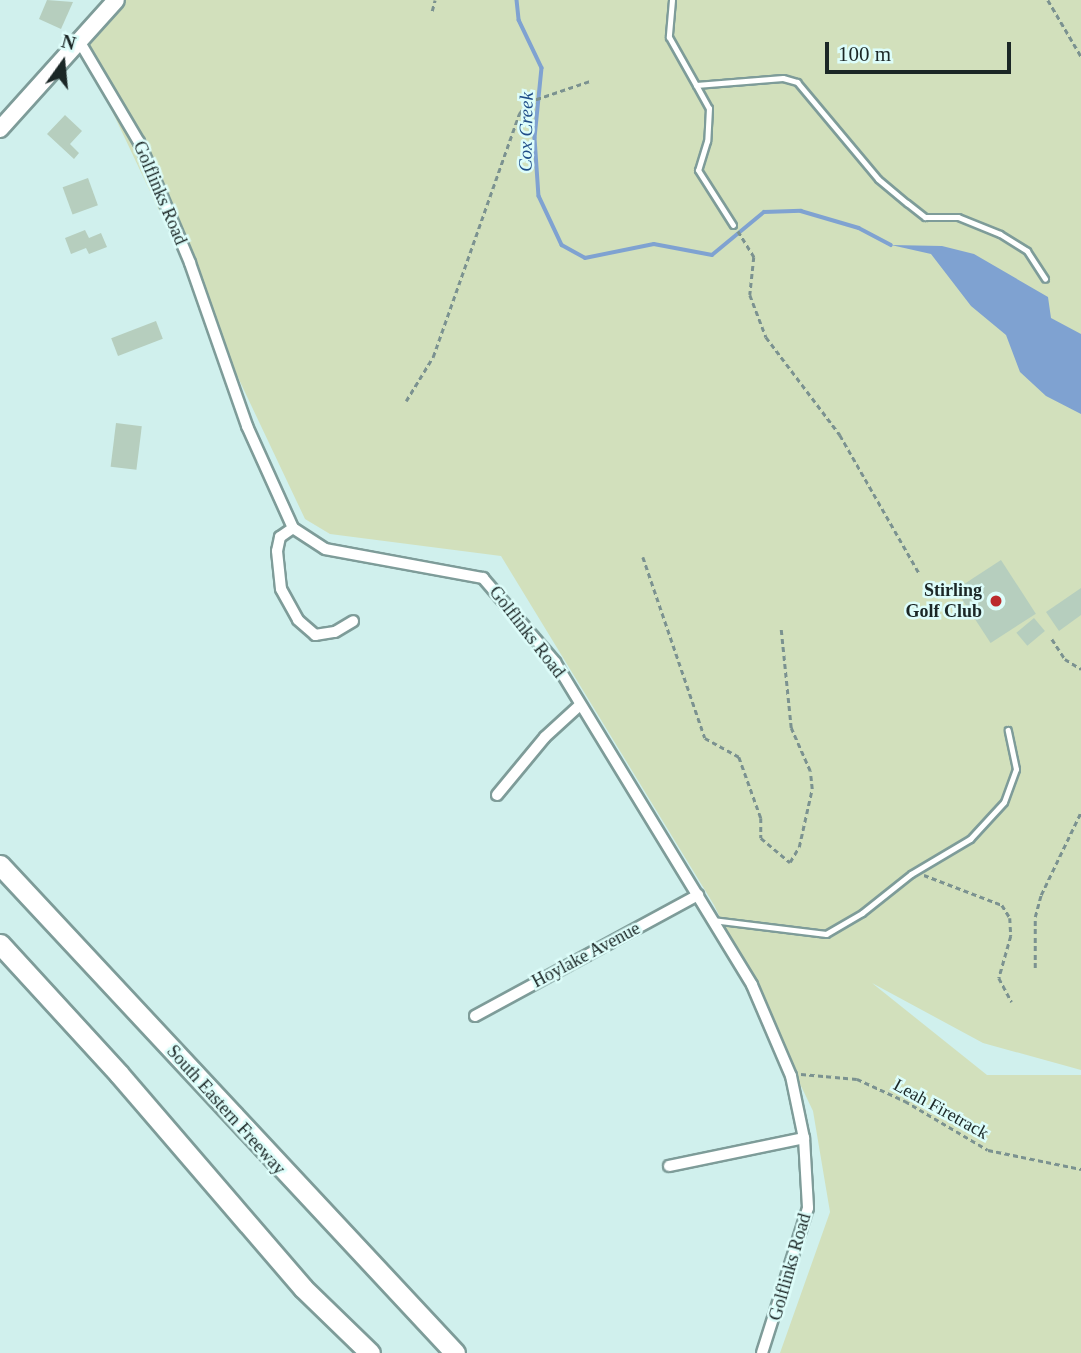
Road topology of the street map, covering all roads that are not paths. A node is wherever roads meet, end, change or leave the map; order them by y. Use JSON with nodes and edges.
{"nodes":[{"id":1,"x":116,"y":0,"type":"edge"},
{"id":2,"x":672,"y":0,"type":"edge"},
{"id":3,"x":78,"y":39,"type":"junction"},
{"id":4,"x":696,"y":85,"type":"junction"},
{"id":5,"x":0,"y":129,"type":"edge"},
{"id":6,"x":733,"y":225,"type":"dead end"},
{"id":7,"x":1045,"y":279,"type":"dead end"},
{"id":8,"x":293,"y":528,"type":"junction"},
{"id":9,"x":353,"y":621,"type":"dead end"},
{"id":10,"x":579,"y":705,"type":"junction"},
{"id":11,"x":1008,"y":730,"type":"dead end"},
{"id":12,"x":497,"y":795,"type":"dead end"},
{"id":13,"x":0,"y":865,"type":"edge"},
{"id":14,"x":698,"y":895,"type":"junction"},
{"id":15,"x":709,"y":920,"type":"junction"},
{"id":16,"x":0,"y":944,"type":"edge"},
{"id":17,"x":475,"y":1016,"type":"dead end"},
{"id":18,"x":804,"y":1138,"type":"junction"},
{"id":19,"x":669,"y":1166,"type":"dead end"},
{"id":20,"x":370,"y":1353,"type":"edge"},
{"id":21,"x":455,"y":1353,"type":"edge"},
{"id":22,"x":762,"y":1353,"type":"edge"}],
"edges":[{"from":1,"to":3,"type":"main road"},
{"from":2,"to":4,"type":"lane"},
{"from":3,"to":5,"type":"main road"},
{"from":3,"to":8,"type":"street","name":"Golflinks Road"},
{"from":4,"to":6,"type":"lane"},
{"from":4,"to":7,"type":"lane"},
{"from":8,"to":9,"type":"street"},
{"from":8,"to":10,"type":"street","name":"Golflinks Road"},
{"from":10,"to":12,"type":"street"},
{"from":10,"to":14,"type":"street","name":"Golflinks Road"},
{"from":11,"to":15,"type":"lane"},
{"from":13,"to":21,"type":"highway","name":"South Eastern Freeway"},
{"from":14,"to":15,"type":"street","name":"Golflinks Road"},
{"from":14,"to":17,"type":"street","name":"Hoylake Avenue"},
{"from":15,"to":18,"type":"street","name":"Golflinks Road"},
{"from":16,"to":20,"type":"highway"},
{"from":18,"to":19,"type":"street"},
{"from":18,"to":22,"type":"street","name":"Golflinks Road"}]}
